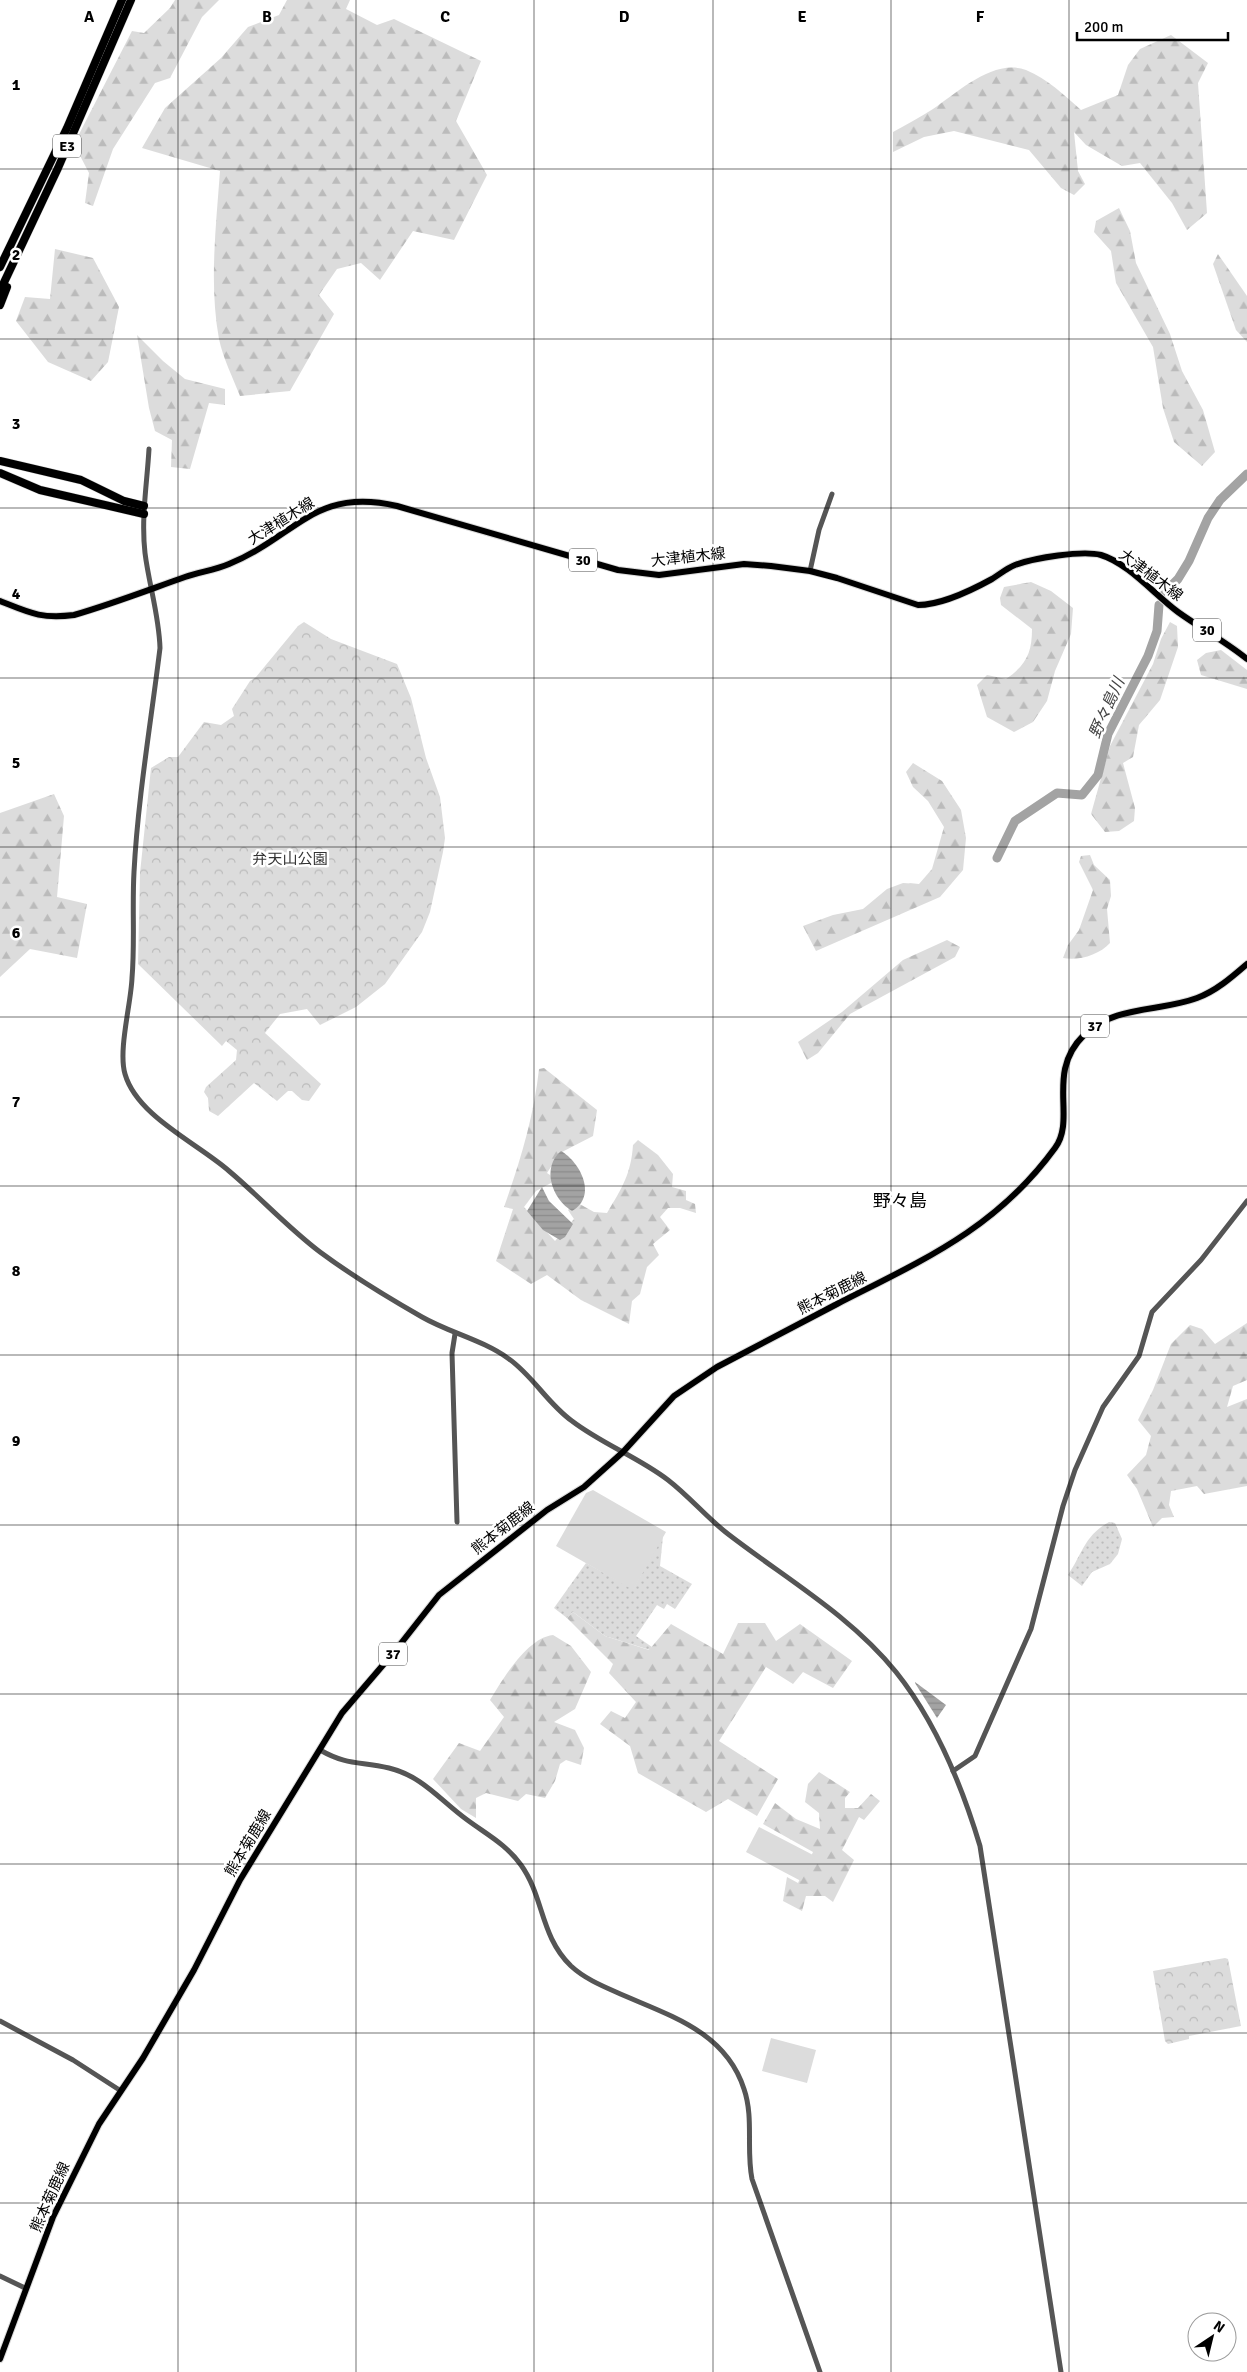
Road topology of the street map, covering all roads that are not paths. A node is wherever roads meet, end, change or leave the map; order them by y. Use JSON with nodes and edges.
{"nodes":[{"id":1,"x":122,"y":0,"type":"edge"},
{"id":2,"x":131,"y":0,"type":"edge"},
{"id":3,"x":20,"y":250,"type":"junction"},
{"id":4,"x":0,"y":267,"type":"edge"},
{"id":5,"x":0,"y":291,"type":"edge"},
{"id":6,"x":0,"y":305,"type":"edge"},
{"id":7,"x":150,"y":449,"type":"dead end"},
{"id":8,"x":0,"y":461,"type":"edge"},
{"id":9,"x":0,"y":473,"type":"edge"},
{"id":10,"x":832,"y":494,"type":"dead end"},
{"id":11,"x":144,"y":510,"type":"junction"},
{"id":12,"x":810,"y":571,"type":"junction"},
{"id":13,"x":151,"y":588,"type":"junction"},
{"id":14,"x":0,"y":601,"type":"edge"},
{"id":15,"x":1247,"y":659,"type":"edge"},
{"id":16,"x":1247,"y":964,"type":"edge"},
{"id":17,"x":1247,"y":1201,"type":"edge"},
{"id":18,"x":455,"y":1334,"type":"junction"},
{"id":19,"x":623,"y":1452,"type":"junction"},
{"id":20,"x":457,"y":1522,"type":"dead end"},
{"id":21,"x":320,"y":1750,"type":"junction"},
{"id":22,"x":953,"y":1771,"type":"junction"},
{"id":23,"x":0,"y":2021,"type":"edge"},
{"id":24,"x":121,"y":2091,"type":"junction"},
{"id":25,"x":0,"y":2276,"type":"edge"},
{"id":26,"x":25,"y":2288,"type":"junction"},
{"id":27,"x":0,"y":2359,"type":"edge"},
{"id":28,"x":820,"y":2372,"type":"edge"},
{"id":29,"x":1061,"y":2372,"type":"edge"}],
"edges":[{"from":1,"to":4,"type":"highway","number":"E3"},
{"from":2,"to":3,"type":"highway","number":"E3"},
{"from":3,"to":5,"type":"highway","number":"E3"},
{"from":3,"to":6,"type":"highway"},
{"from":7,"to":11,"type":"street"},
{"from":8,"to":11,"type":"highway"},
{"from":9,"to":11,"type":"highway"},
{"from":10,"to":12,"type":"street"},
{"from":11,"to":13,"type":"street"},
{"from":12,"to":13,"type":"main road","name":"大津植木線","number":"30"},
{"from":12,"to":15,"type":"main road","name":"大津植木線","number":"30"},
{"from":13,"to":14,"type":"main road","name":"大津植木線","number":"30"},
{"from":13,"to":18,"type":"street"},
{"from":16,"to":19,"type":"main road","name":"熊本菊鹿線","number":"37"},
{"from":17,"to":22,"type":"street"},
{"from":18,"to":19,"type":"street"},
{"from":18,"to":20,"type":"street"},
{"from":19,"to":21,"type":"main road","name":"熊本菊鹿線","number":"37"},
{"from":19,"to":22,"type":"street"},
{"from":21,"to":24,"type":"main road","name":"熊本菊鹿線","number":"37"},
{"from":21,"to":28,"type":"street"},
{"from":22,"to":29,"type":"street"},
{"from":23,"to":24,"type":"street"},
{"from":24,"to":26,"type":"main road","name":"熊本菊鹿線","number":"37"},
{"from":25,"to":26,"type":"street"},
{"from":26,"to":27,"type":"main road","name":"熊本菊鹿線","number":"37"}]}
